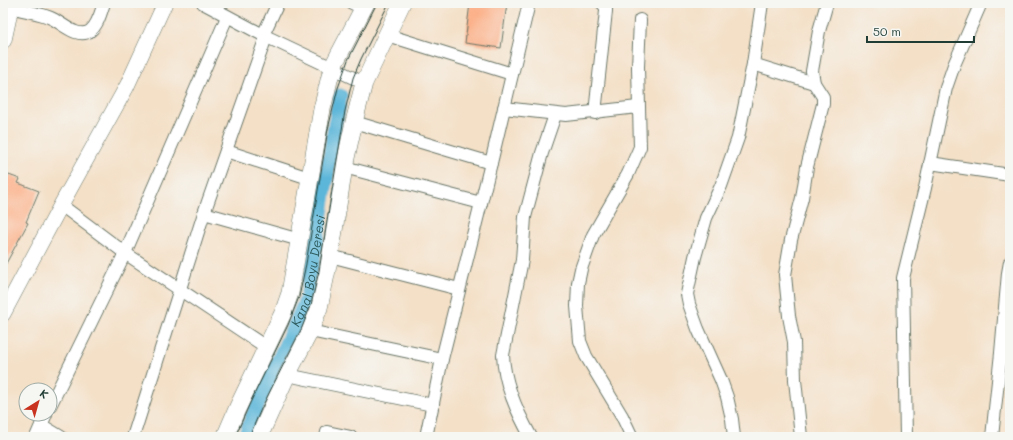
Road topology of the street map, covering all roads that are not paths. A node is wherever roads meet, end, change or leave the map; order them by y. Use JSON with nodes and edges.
{"nodes":[{"id":1,"x":104,"y":3,"type":"edge"},
{"id":2,"x":165,"y":3,"type":"edge"},
{"id":3,"x":203,"y":3,"type":"edge"},
{"id":4,"x":278,"y":3,"type":"edge"},
{"id":5,"x":402,"y":3,"type":"edge"},
{"id":6,"x":529,"y":3,"type":"edge"},
{"id":7,"x":602,"y":3,"type":"edge"},
{"id":8,"x":762,"y":3,"type":"edge"},
{"id":9,"x":827,"y":3,"type":"edge"},
{"id":10,"x":981,"y":3,"type":"edge"},
{"id":11,"x":360,"y":5,"type":"edge"},
{"id":12,"x":7,"y":6,"type":"edge"},
{"id":13,"x":227,"y":17,"type":"junction"},
{"id":14,"x":640,"y":20,"type":"dead end"},
{"id":15,"x":386,"y":35,"type":"junction"},
{"id":16,"x":265,"y":36,"type":"junction"},
{"id":17,"x":3,"y":40,"type":"edge"},
{"id":18,"x":753,"y":64,"type":"junction"},
{"id":19,"x":512,"y":74,"type":"junction"},
{"id":20,"x":348,"y":76,"type":"junction"},
{"id":21,"x":814,"y":83,"type":"junction"},
{"id":22,"x":638,"y":107,"type":"junction"},
{"id":23,"x":504,"y":108,"type":"junction"},
{"id":24,"x":595,"y":113,"type":"junction"},
{"id":25,"x":555,"y":115,"type":"junction"},
{"id":26,"x":354,"y":122,"type":"junction"},
{"id":27,"x":226,"y":151,"type":"junction"},
{"id":28,"x":491,"y":163,"type":"junction"},
{"id":29,"x":930,"y":163,"type":"junction"},
{"id":30,"x":344,"y":167,"type":"junction"},
{"id":31,"x":1010,"y":175,"type":"edge"},
{"id":32,"x":309,"y":178,"type":"junction"},
{"id":33,"x":481,"y":203,"type":"junction"},
{"id":34,"x":61,"y":205,"type":"junction"},
{"id":35,"x":204,"y":213,"type":"junction"},
{"id":36,"x":300,"y":240,"type":"junction"},
{"id":37,"x":125,"y":253,"type":"junction"},
{"id":38,"x":330,"y":256,"type":"junction"},
{"id":39,"x":1010,"y":262,"type":"edge"},
{"id":40,"x":459,"y":289,"type":"junction"},
{"id":41,"x":180,"y":290,"type":"junction"},
{"id":42,"x":3,"y":314,"type":"edge"},
{"id":43,"x":310,"y":331,"type":"junction"},
{"id":44,"x":266,"y":347,"type":"junction"},
{"id":45,"x":442,"y":359,"type":"junction"},
{"id":46,"x":287,"y":375,"type":"junction"},
{"id":47,"x":58,"y":390,"type":"edge"},
{"id":48,"x":433,"y":405,"type":"junction"},
{"id":49,"x":42,"y":422,"type":"edge"},
{"id":50,"x":41,"y":425,"type":"junction"},
{"id":51,"x":36,"y":437,"type":"edge"},
{"id":52,"x":61,"y":437,"type":"edge"},
{"id":53,"x":133,"y":437,"type":"edge"},
{"id":54,"x":225,"y":437,"type":"edge"},
{"id":55,"x":259,"y":437,"type":"edge"},
{"id":56,"x":326,"y":437,"type":"edge"},
{"id":57,"x":351,"y":437,"type":"edge"},
{"id":58,"x":426,"y":437,"type":"edge"},
{"id":59,"x":531,"y":437,"type":"edge"},
{"id":60,"x":632,"y":437,"type":"edge"},
{"id":61,"x":734,"y":437,"type":"edge"},
{"id":62,"x":801,"y":437,"type":"edge"},
{"id":63,"x":906,"y":437,"type":"edge"},
{"id":64,"x":992,"y":437,"type":"edge"}],
"edges":[{"from":1,"to":12,"type":"street"},
{"from":2,"to":34,"type":"street"},
{"from":3,"to":13,"type":"street"},
{"from":4,"to":16,"type":"street"},
{"from":5,"to":15,"type":"main road"},
{"from":6,"to":19,"type":"street"},
{"from":7,"to":24,"type":"street"},
{"from":8,"to":18,"type":"street"},
{"from":9,"to":21,"type":"street"},
{"from":10,"to":29,"type":"street"},
{"from":11,"to":20,"type":"main road"},
{"from":12,"to":17,"type":"main road"},
{"from":13,"to":16,"type":"street"},
{"from":13,"to":37,"type":"street"},
{"from":14,"to":22,"type":"street"},
{"from":15,"to":19,"type":"street"},
{"from":15,"to":20,"type":"main road"},
{"from":16,"to":20,"type":"street"},
{"from":16,"to":27,"type":"street"},
{"from":18,"to":21,"type":"street"},
{"from":18,"to":61,"type":"street"},
{"from":19,"to":23,"type":"street"},
{"from":20,"to":26,"type":"main road"},
{"from":20,"to":32,"type":"main road"},
{"from":21,"to":62,"type":"street"},
{"from":22,"to":24,"type":"street"},
{"from":22,"to":60,"type":"street"},
{"from":23,"to":25,"type":"street"},
{"from":23,"to":28,"type":"street"},
{"from":24,"to":25,"type":"street"},
{"from":25,"to":59,"type":"street"},
{"from":26,"to":28,"type":"street"},
{"from":26,"to":30,"type":"main road"},
{"from":27,"to":32,"type":"street"},
{"from":27,"to":35,"type":"street"},
{"from":28,"to":33,"type":"street"},
{"from":29,"to":31,"type":"street"},
{"from":29,"to":63,"type":"street"},
{"from":30,"to":33,"type":"street"},
{"from":30,"to":38,"type":"main road"},
{"from":32,"to":36,"type":"main road"},
{"from":33,"to":40,"type":"street"},
{"from":34,"to":37,"type":"street"},
{"from":34,"to":42,"type":"street"},
{"from":35,"to":36,"type":"street"},
{"from":35,"to":41,"type":"street"},
{"from":36,"to":44,"type":"main road"},
{"from":37,"to":41,"type":"street"},
{"from":37,"to":47,"type":"street"},
{"from":38,"to":40,"type":"street"},
{"from":38,"to":43,"type":"main road"},
{"from":39,"to":64,"type":"street"},
{"from":40,"to":45,"type":"street"},
{"from":41,"to":44,"type":"street"},
{"from":41,"to":53,"type":"street"},
{"from":43,"to":45,"type":"street"},
{"from":43,"to":46,"type":"main road"},
{"from":44,"to":54,"type":"main road"},
{"from":45,"to":48,"type":"street"},
{"from":46,"to":48,"type":"street"},
{"from":46,"to":55,"type":"main road"},
{"from":48,"to":58,"type":"street"},
{"from":49,"to":50,"type":"street"},
{"from":50,"to":51,"type":"street"},
{"from":50,"to":52,"type":"street"},
{"from":56,"to":57,"type":"street"}]}
